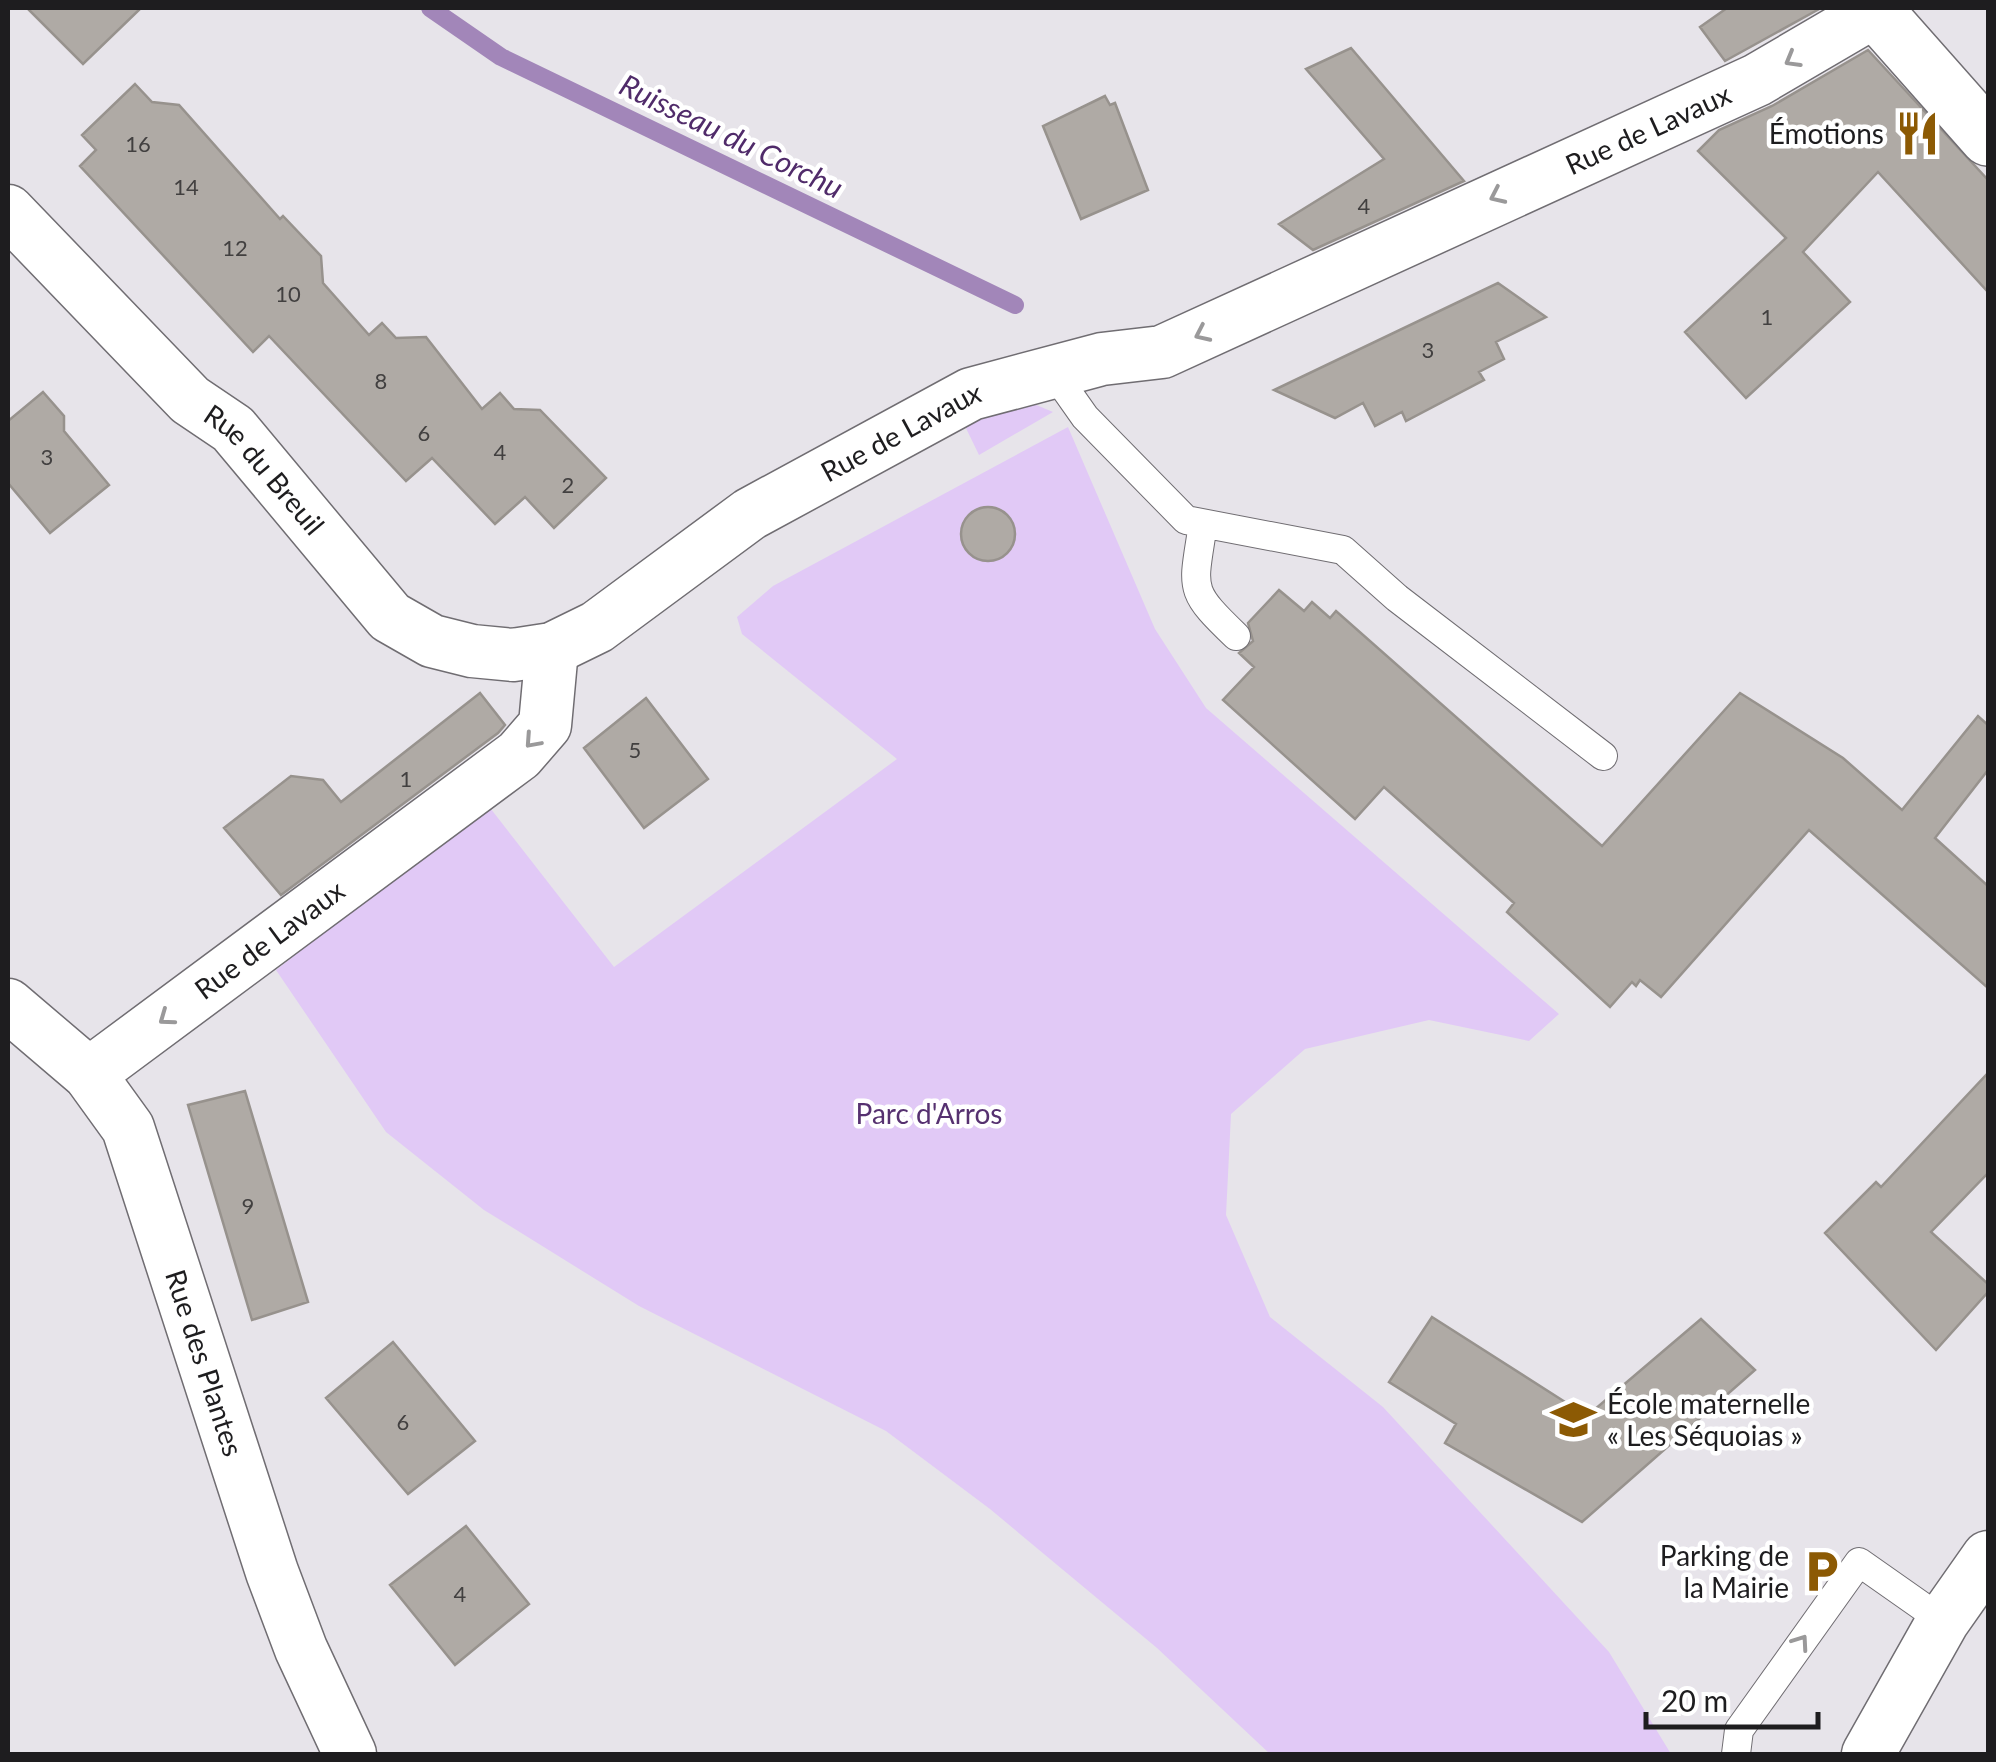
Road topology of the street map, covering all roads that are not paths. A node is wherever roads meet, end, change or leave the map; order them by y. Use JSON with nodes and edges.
{"nodes":[{"id":1,"x":1877,"y":9,"type":"edge"},
{"id":2,"x":1988,"y":138,"type":"edge"},
{"id":3,"x":8,"y":211,"type":"edge"},
{"id":4,"x":1054,"y":373,"type":"junction"},
{"id":5,"x":1203,"y":524,"type":"junction"},
{"id":6,"x":1236,"y":636,"type":"dead end"},
{"id":7,"x":552,"y":649,"type":"junction"},
{"id":8,"x":1602,"y":756,"type":"dead end"},
{"id":9,"x":8,"y":1004,"type":"edge"},
{"id":10,"x":89,"y":1074,"type":"junction"},
{"id":11,"x":1988,"y":1556,"type":"edge"},
{"id":12,"x":1943,"y":1621,"type":"junction"},
{"id":13,"x":350,"y":1754,"type":"edge"},
{"id":14,"x":1736,"y":1754,"type":"edge"},
{"id":15,"x":1868,"y":1754,"type":"edge"}],
"edges":[{"from":1,"to":2,"type":"street"},
{"from":1,"to":4,"type":"street","name":"Rue de Lavaux","one_way":true},
{"from":3,"to":7,"type":"street","name":"Rue du Breuil"},
{"from":4,"to":5,"type":"lane"},
{"from":4,"to":7,"type":"street","name":"Rue de Lavaux"},
{"from":5,"to":6,"type":"lane"},
{"from":5,"to":8,"type":"lane"},
{"from":7,"to":10,"type":"street","name":"Rue de Lavaux","one_way":true},
{"from":9,"to":10,"type":"street","name":"Rue des Plantes"},
{"from":10,"to":13,"type":"street","name":"Rue des Plantes"},
{"from":11,"to":12,"type":"street"},
{"from":14,"to":12,"type":"lane","one_way":true},
{"from":12,"to":15,"type":"street"}]}
